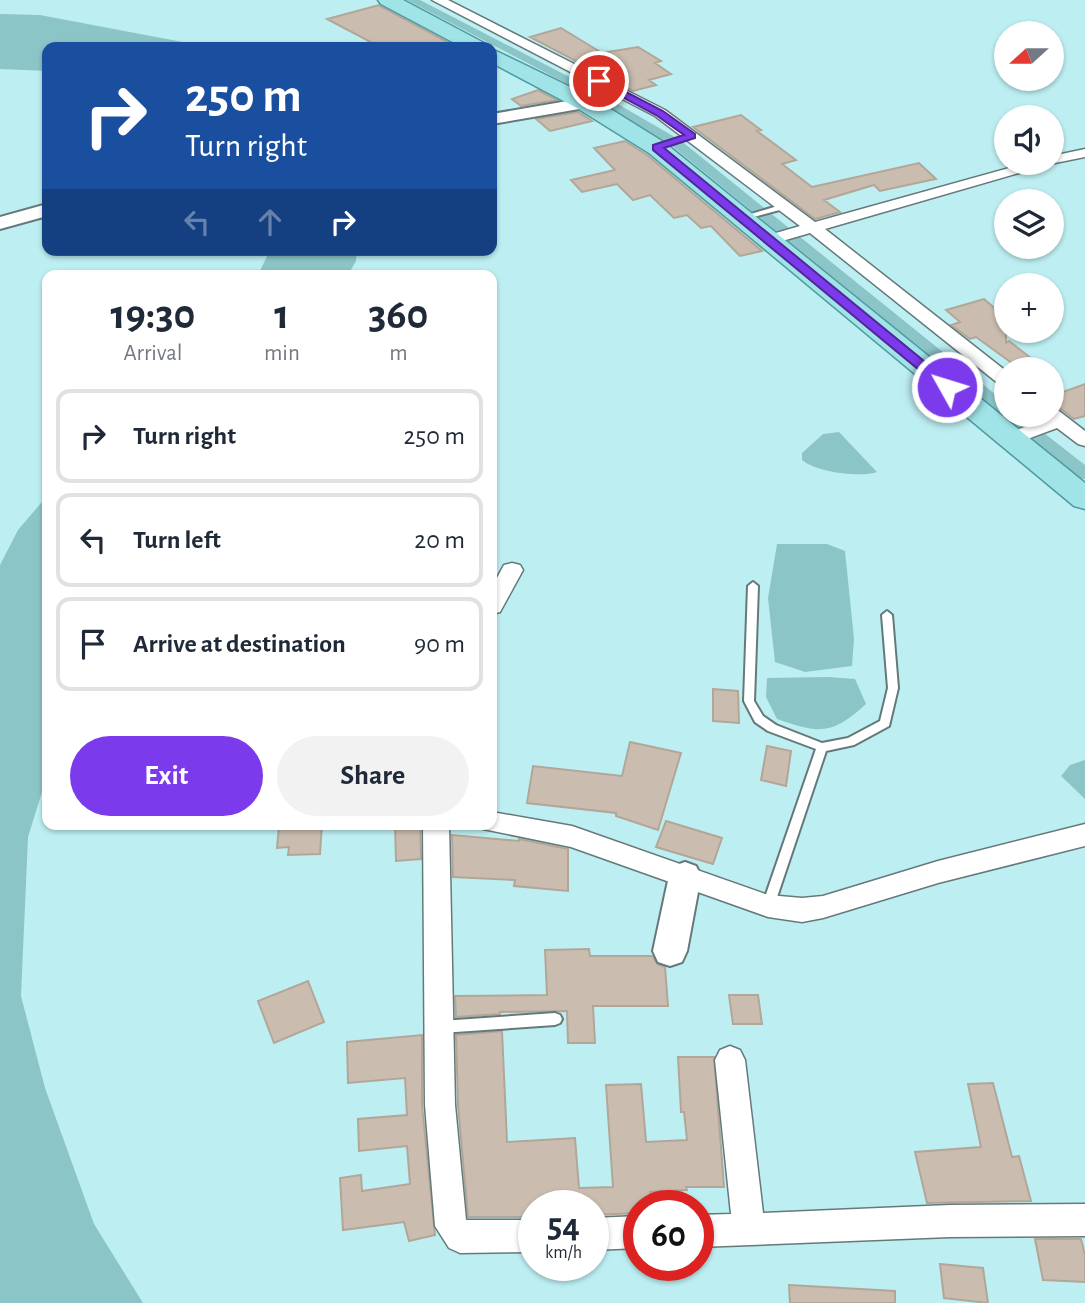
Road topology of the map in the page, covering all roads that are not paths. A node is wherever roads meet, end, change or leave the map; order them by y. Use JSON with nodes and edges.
{"nodes":[{"id":1,"x":388,"y":0,"type":"edge"},
{"id":2,"x":438,"y":0,"type":"edge"},
{"id":3,"x":496,"y":29,"type":"junction"},
{"id":4,"x":468,"y":42,"type":"edge"},
{"id":5,"x":472,"y":42,"type":"edge"},
{"id":6,"x":497,"y":57,"type":"edge"},
{"id":7,"x":571,"y":70,"type":"junction"},
{"id":8,"x":547,"y":79,"type":"junction"},
{"id":9,"x":585,"y":103,"type":"junction"},
{"id":10,"x":497,"y":118,"type":"edge"},
{"id":11,"x":675,"y":141,"type":"junction"},
{"id":12,"x":1085,"y":153,"type":"edge"},
{"id":13,"x":1064,"y":157,"type":"edge"},
{"id":14,"x":1000,"y":175,"type":"edge"},
{"id":15,"x":779,"y":208,"type":"junction"},
{"id":16,"x":42,"y":211,"type":"edge"},
{"id":17,"x":750,"y":215,"type":"junction"},
{"id":18,"x":0,"y":223,"type":"edge"},
{"id":19,"x":808,"y":228,"type":"junction"},
{"id":20,"x":777,"y":237,"type":"junction"},
{"id":21,"x":994,"y":371,"type":"edge"},
{"id":22,"x":1064,"y":424,"type":"edge"},
{"id":23,"x":1035,"y":427,"type":"edge"},
{"id":24,"x":1011,"y":439,"type":"junction"},
{"id":25,"x":1085,"y":440,"type":"edge"},
{"id":26,"x":1085,"y":499,"type":"edge"},
{"id":27,"x":512,"y":570,"type":"dead end"},
{"id":28,"x":753,"y":586,"type":"dead end"},
{"id":29,"x":497,"y":597,"type":"edge"},
{"id":30,"x":887,"y":615,"type":"dead end"},
{"id":31,"x":822,"y":747,"type":"junction"},
{"id":32,"x":497,"y":823,"type":"edge"},
{"id":33,"x":436,"y":830,"type":"edge"},
{"id":34,"x":1085,"y":835,"type":"edge"},
{"id":35,"x":685,"y":876,"type":"junction"},
{"id":36,"x":768,"y":906,"type":"junction"},
{"id":37,"x":670,"y":951,"type":"dead end"},
{"id":38,"x":555,"y":1019,"type":"dead end"},
{"id":39,"x":438,"y":1027,"type":"junction"},
{"id":40,"x":730,"y":1060,"type":"dead end"},
{"id":41,"x":1085,"y":1220,"type":"edge"},
{"id":42,"x":749,"y":1230,"type":"junction"},
{"id":43,"x":714,"y":1231,"type":"edge"},
{"id":44,"x":518,"y":1236,"type":"edge"}],
"edges":[{"from":1,"to":4,"type":"main road"},
{"from":2,"to":3,"type":"street"},
{"from":3,"to":5,"type":"street"},
{"from":3,"to":7,"type":"street"},
{"from":6,"to":8,"type":"main road"},
{"from":7,"to":8,"type":"street"},
{"from":7,"to":11,"type":"street"},
{"from":8,"to":9,"type":"main road"},
{"from":9,"to":10,"type":"street"},
{"from":9,"to":11,"type":"main road"},
{"from":11,"to":15,"type":"street"},
{"from":11,"to":17,"type":"main road"},
{"from":12,"to":13,"type":"street"},
{"from":14,"to":19,"type":"street"},
{"from":15,"to":17,"type":"lane"},
{"from":15,"to":19,"type":"street"},
{"from":16,"to":18,"type":"street"},
{"from":17,"to":20,"type":"main road"},
{"from":19,"to":20,"type":"street"},
{"from":19,"to":21,"type":"street"},
{"from":20,"to":24,"type":"main road"},
{"from":22,"to":25,"type":"street"},
{"from":23,"to":24,"type":"street"},
{"from":24,"to":26,"type":"main road"},
{"from":27,"to":29,"type":"street"},
{"from":28,"to":31,"type":"lane"},
{"from":30,"to":31,"type":"lane"},
{"from":31,"to":36,"type":"lane"},
{"from":32,"to":35,"type":"street"},
{"from":33,"to":39,"type":"street"},
{"from":34,"to":36,"type":"street"},
{"from":35,"to":36,"type":"street"},
{"from":35,"to":37,"type":"street"},
{"from":38,"to":39,"type":"lane"},
{"from":39,"to":44,"type":"street"},
{"from":40,"to":42,"type":"street"},
{"from":41,"to":42,"type":"street"},
{"from":42,"to":43,"type":"street"}]}
